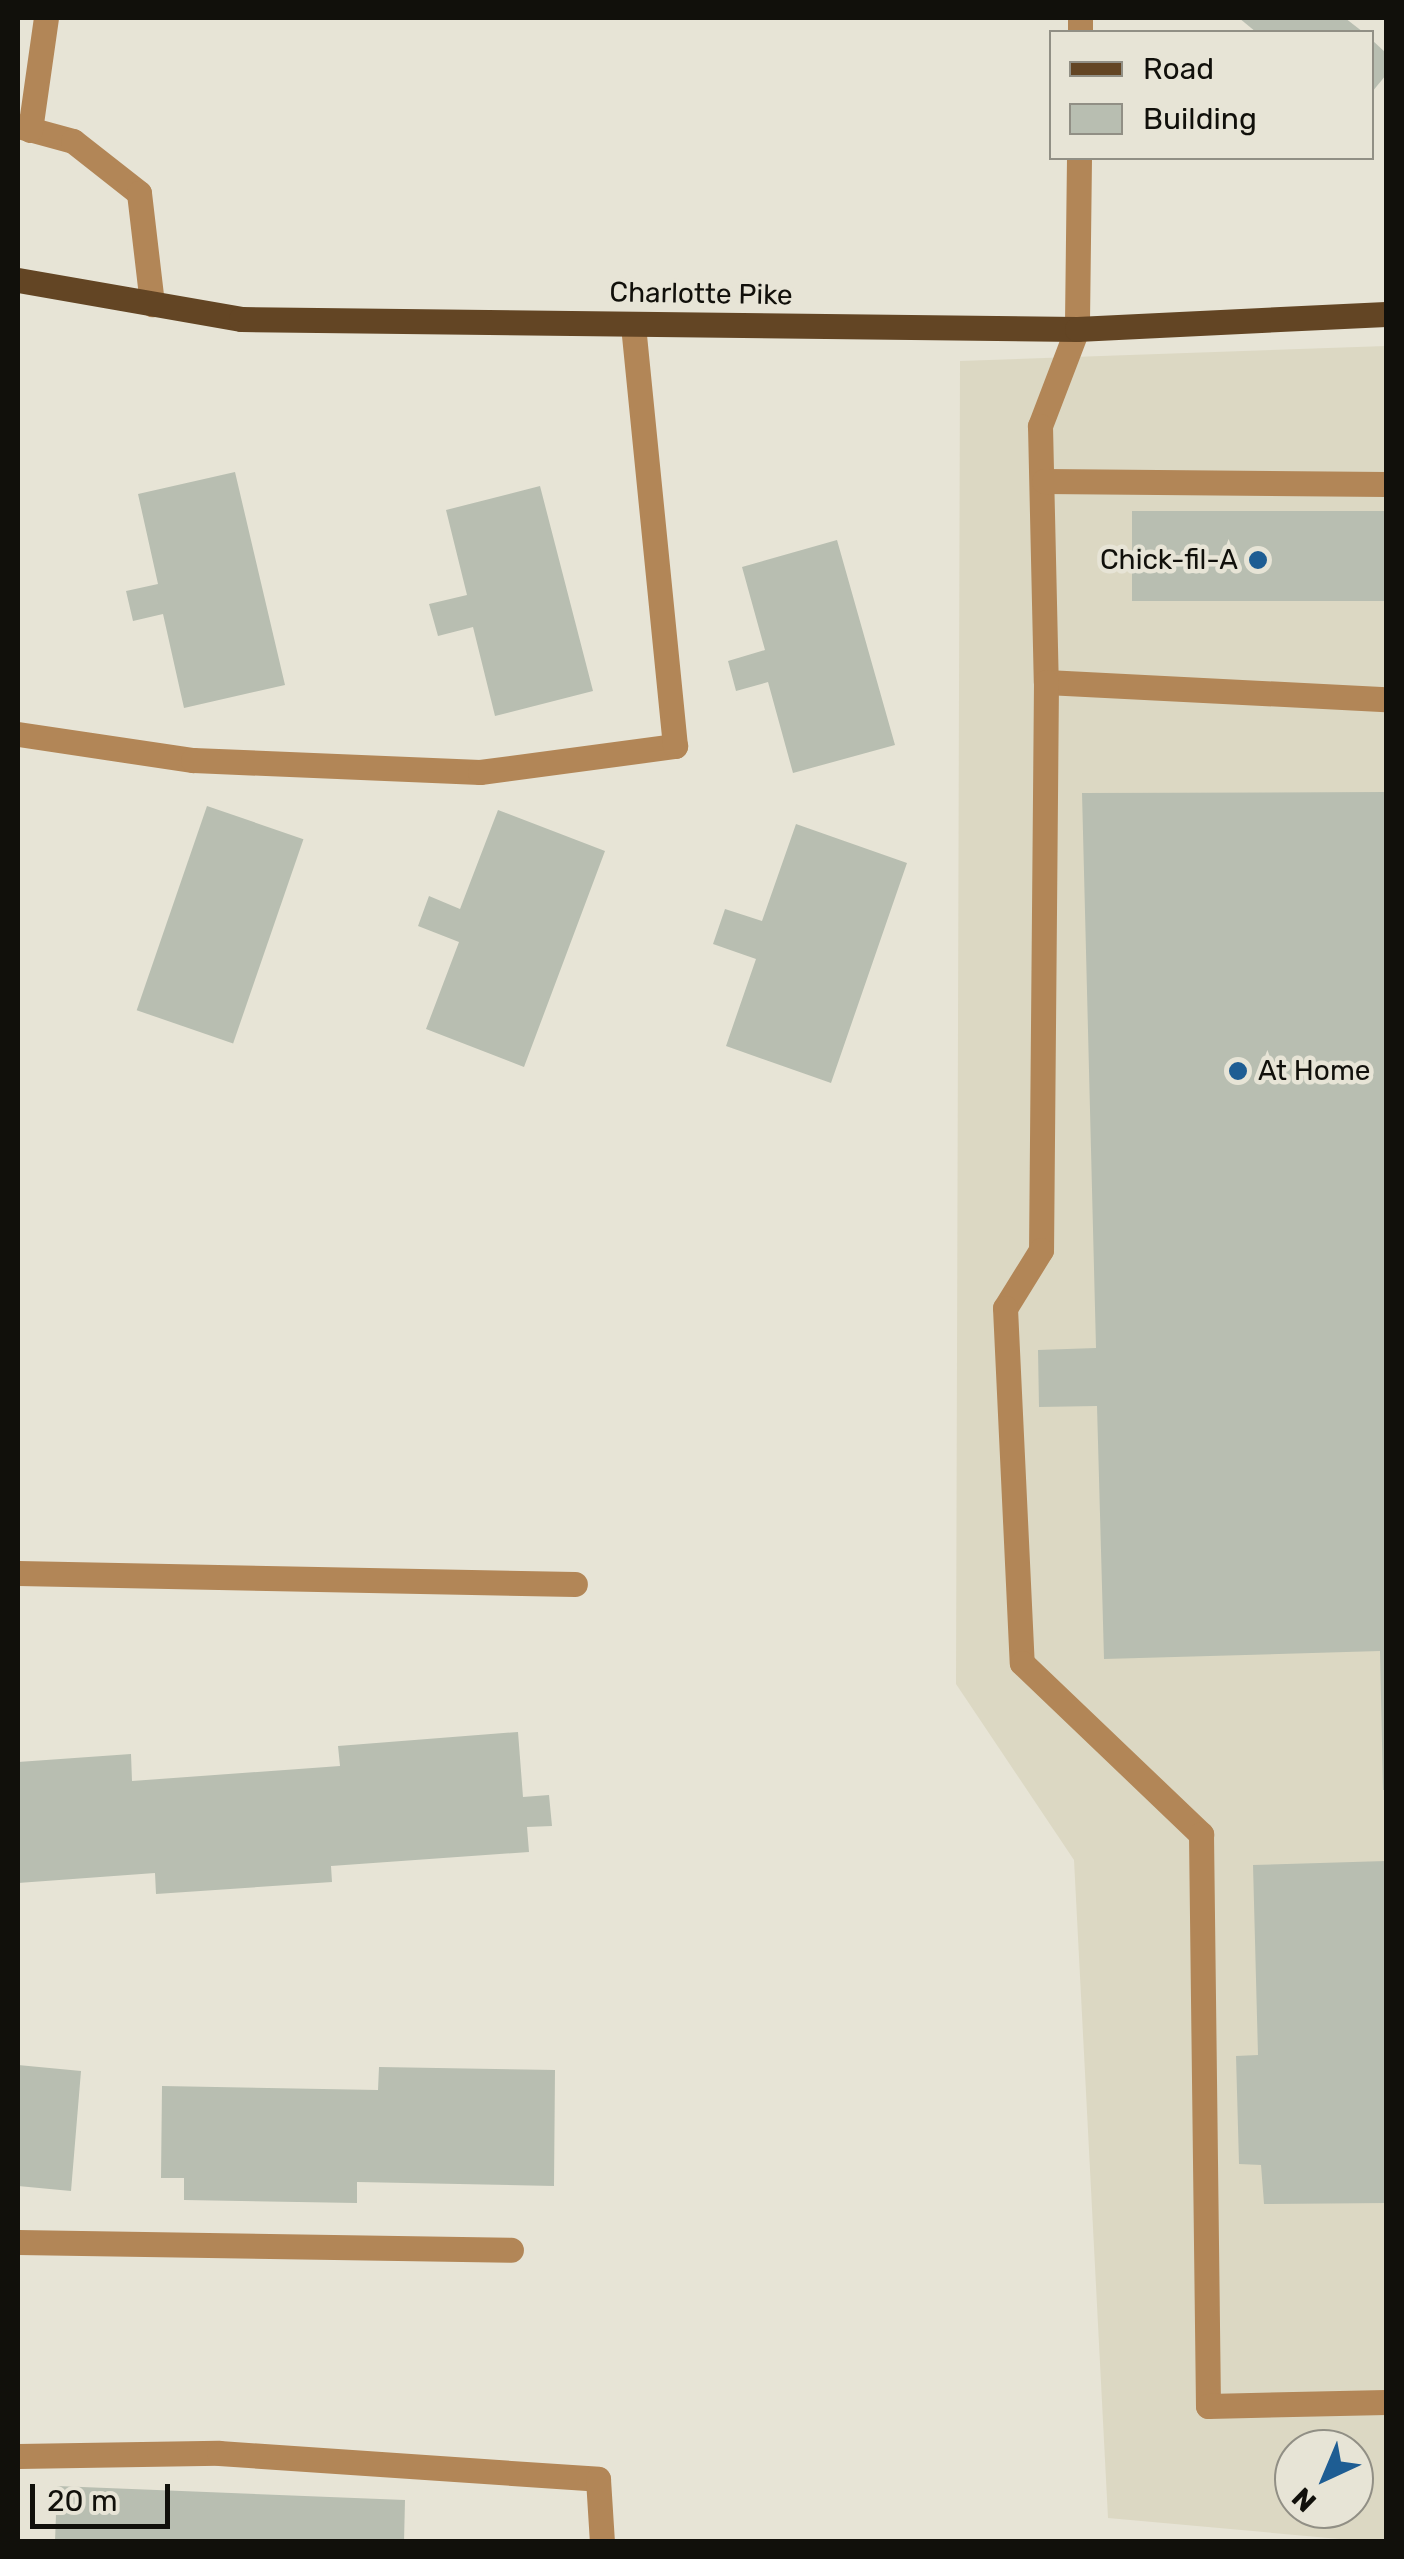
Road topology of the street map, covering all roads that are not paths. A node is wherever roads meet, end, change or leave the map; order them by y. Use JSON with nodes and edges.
{"nodes":[{"id":1,"x":46,"y":18,"type":"edge"},
{"id":2,"x":24,"y":128,"type":"edge"},
{"id":3,"x":1078,"y":160,"type":"edge"},
{"id":4,"x":18,"y":280,"type":"edge"},
{"id":5,"x":152,"y":304,"type":"junction"},
{"id":6,"x":1386,"y":314,"type":"edge"},
{"id":7,"x":634,"y":324,"type":"junction"},
{"id":8,"x":1077,"y":329,"type":"junction"},
{"id":9,"x":1044,"y":481,"type":"junction"},
{"id":10,"x":1386,"y":484,"type":"edge"},
{"id":11,"x":1046,"y":682,"type":"junction"},
{"id":12,"x":1386,"y":699,"type":"edge"},
{"id":13,"x":18,"y":734,"type":"edge"},
{"id":14,"x":18,"y":1573,"type":"edge"},
{"id":15,"x":575,"y":1584,"type":"dead end"},
{"id":16,"x":18,"y":2242,"type":"edge"},
{"id":17,"x":511,"y":2250,"type":"dead end"},
{"id":18,"x":1386,"y":2402,"type":"edge"},
{"id":19,"x":18,"y":2456,"type":"edge"},
{"id":20,"x":602,"y":2542,"type":"edge"}],
"edges":[{"from":1,"to":2,"type":"street"},
{"from":2,"to":5,"type":"street"},
{"from":3,"to":8,"type":"street"},
{"from":4,"to":5,"type":"main road","name":"Charlotte Pike"},
{"from":5,"to":7,"type":"main road","name":"Charlotte Pike"},
{"from":6,"to":8,"type":"main road","name":"Charlotte Pike"},
{"from":7,"to":8,"type":"main road","name":"Charlotte Pike"},
{"from":7,"to":13,"type":"street"},
{"from":8,"to":9,"type":"street"},
{"from":9,"to":10,"type":"street"},
{"from":9,"to":11,"type":"street"},
{"from":11,"to":12,"type":"street"},
{"from":11,"to":18,"type":"street"},
{"from":14,"to":15,"type":"street"},
{"from":16,"to":17,"type":"street"},
{"from":19,"to":20,"type":"street"}]}
